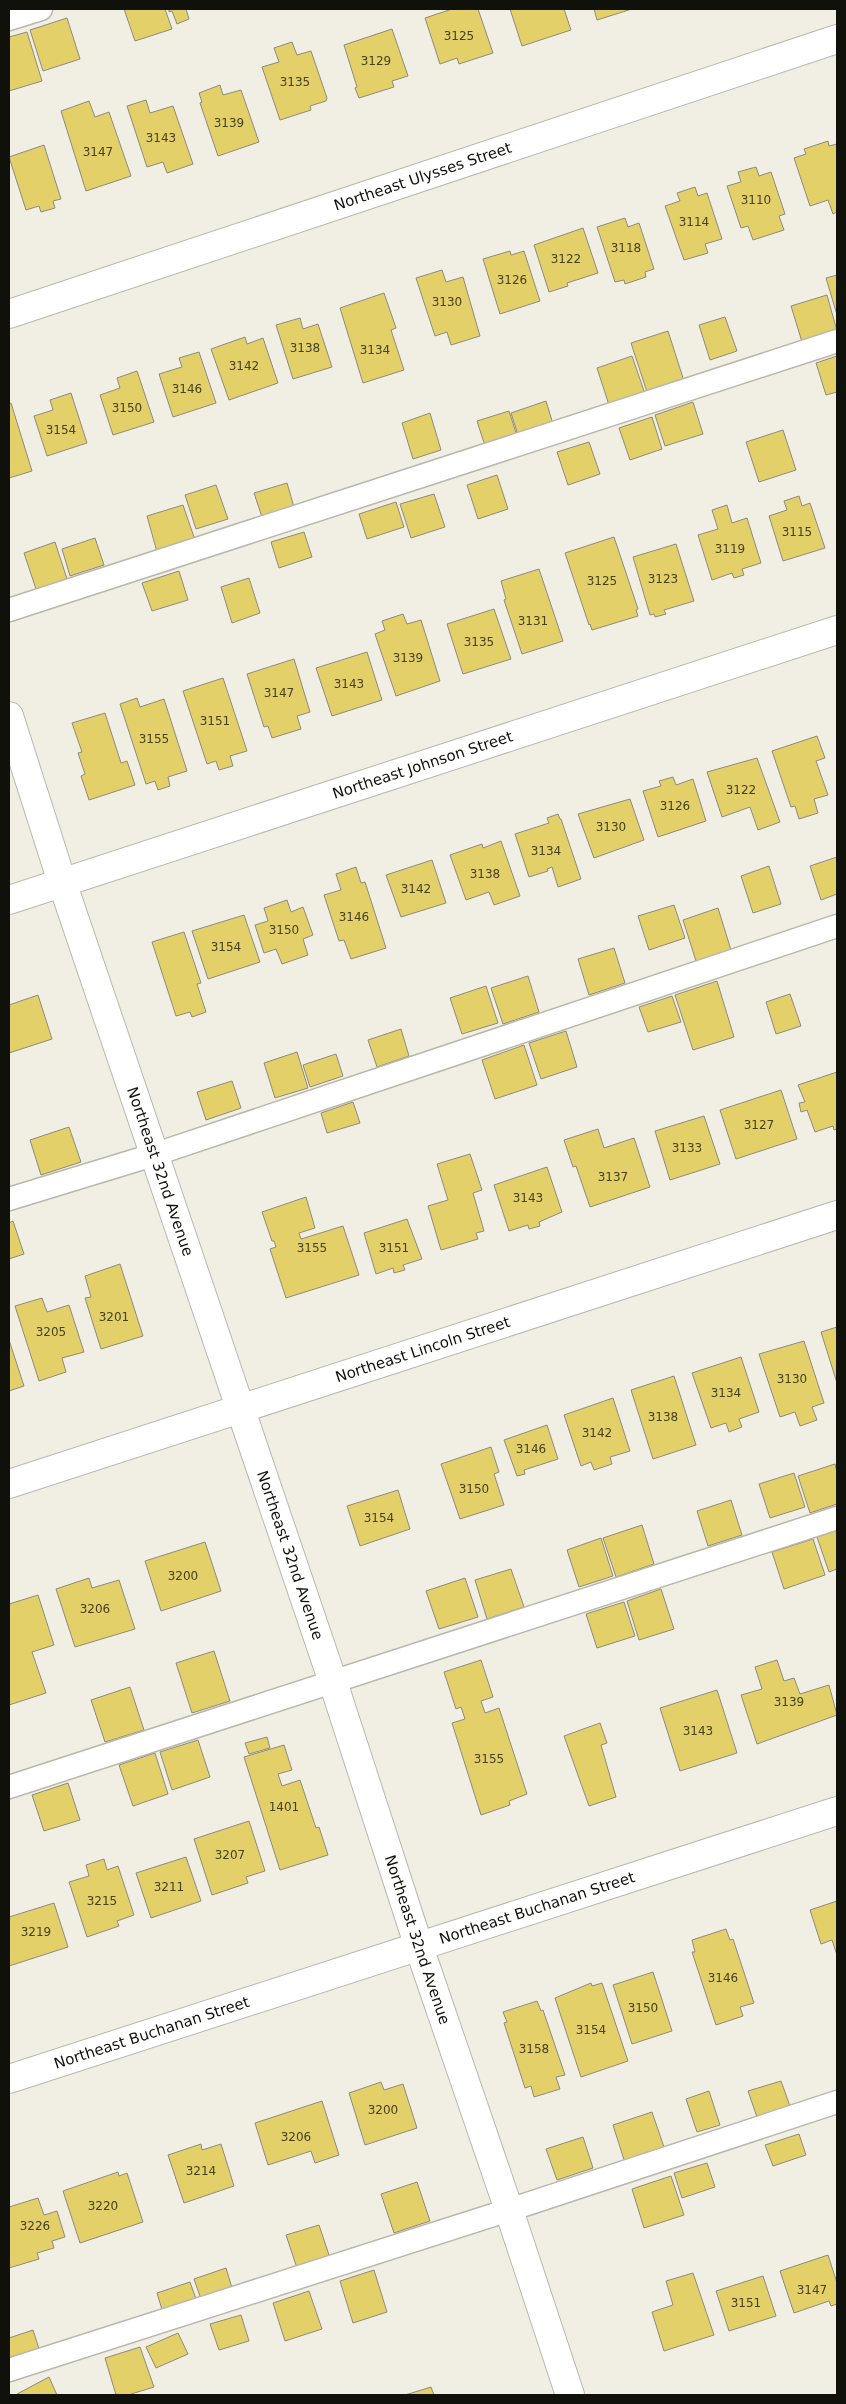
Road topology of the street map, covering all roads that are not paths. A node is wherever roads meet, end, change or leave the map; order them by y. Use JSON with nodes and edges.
{"nodes":[{"id":1,"x":41,"y":9,"type":"edge"},
{"id":2,"x":9,"y":19,"type":"edge"},
{"id":3,"x":837,"y":39,"type":"edge"},
{"id":4,"x":9,"y":314,"type":"edge"},
{"id":5,"x":837,"y":341,"type":"edge"},
{"id":6,"x":9,"y":610,"type":"edge"},
{"id":7,"x":837,"y":630,"type":"edge"},
{"id":8,"x":9,"y":716,"type":"edge"},
{"id":9,"x":62,"y":882,"type":"junction"},
{"id":10,"x":9,"y":900,"type":"edge"},
{"id":11,"x":837,"y":926,"type":"edge"},
{"id":12,"x":154,"y":1155,"type":"junction"},
{"id":13,"x":9,"y":1200,"type":"edge"},
{"id":14,"x":837,"y":1215,"type":"edge"},
{"id":15,"x":240,"y":1409,"type":"junction"},
{"id":16,"x":9,"y":1484,"type":"edge"},
{"id":17,"x":837,"y":1518,"type":"edge"},
{"id":18,"x":332,"y":1682,"type":"junction"},
{"id":19,"x":9,"y":1787,"type":"edge"},
{"id":20,"x":837,"y":1811,"type":"edge"},
{"id":21,"x":419,"y":1947,"type":"junction"},
{"id":22,"x":9,"y":2079,"type":"edge"},
{"id":23,"x":837,"y":2102,"type":"edge"},
{"id":24,"x":509,"y":2210,"type":"junction"},
{"id":25,"x":9,"y":2370,"type":"edge"},
{"id":26,"x":570,"y":2395,"type":"edge"}],
"edges":[{"from":1,"to":2,"type":"lane"},
{"from":3,"to":4,"type":"street","name":"Northeast Ulysses Street"},
{"from":5,"to":6,"type":"lane"},
{"from":7,"to":9,"type":"street","name":"Northeast Johnson Street"},
{"from":8,"to":9,"type":"street","name":"Northeast 32nd Avenue"},
{"from":9,"to":10,"type":"street","name":"Northeast Johnson Street"},
{"from":9,"to":12,"type":"street","name":"Northeast 32nd Avenue"},
{"from":11,"to":12,"type":"lane"},
{"from":12,"to":13,"type":"lane"},
{"from":12,"to":15,"type":"street","name":"Northeast 32nd Avenue"},
{"from":14,"to":15,"type":"street","name":"Northeast Lincoln Street"},
{"from":15,"to":16,"type":"street","name":"Northeast Lincoln Street"},
{"from":15,"to":18,"type":"street","name":"Northeast 32nd Avenue"},
{"from":17,"to":18,"type":"lane"},
{"from":18,"to":19,"type":"lane"},
{"from":18,"to":21,"type":"street","name":"Northeast 32nd Avenue"},
{"from":20,"to":21,"type":"street","name":"Northeast Buchanan Street"},
{"from":21,"to":22,"type":"street","name":"Northeast Buchanan Street"},
{"from":21,"to":24,"type":"street","name":"Northeast 32nd Avenue"},
{"from":23,"to":24,"type":"lane"},
{"from":24,"to":25,"type":"lane"},
{"from":24,"to":26,"type":"street","name":"Northeast 32nd Avenue"}]}
